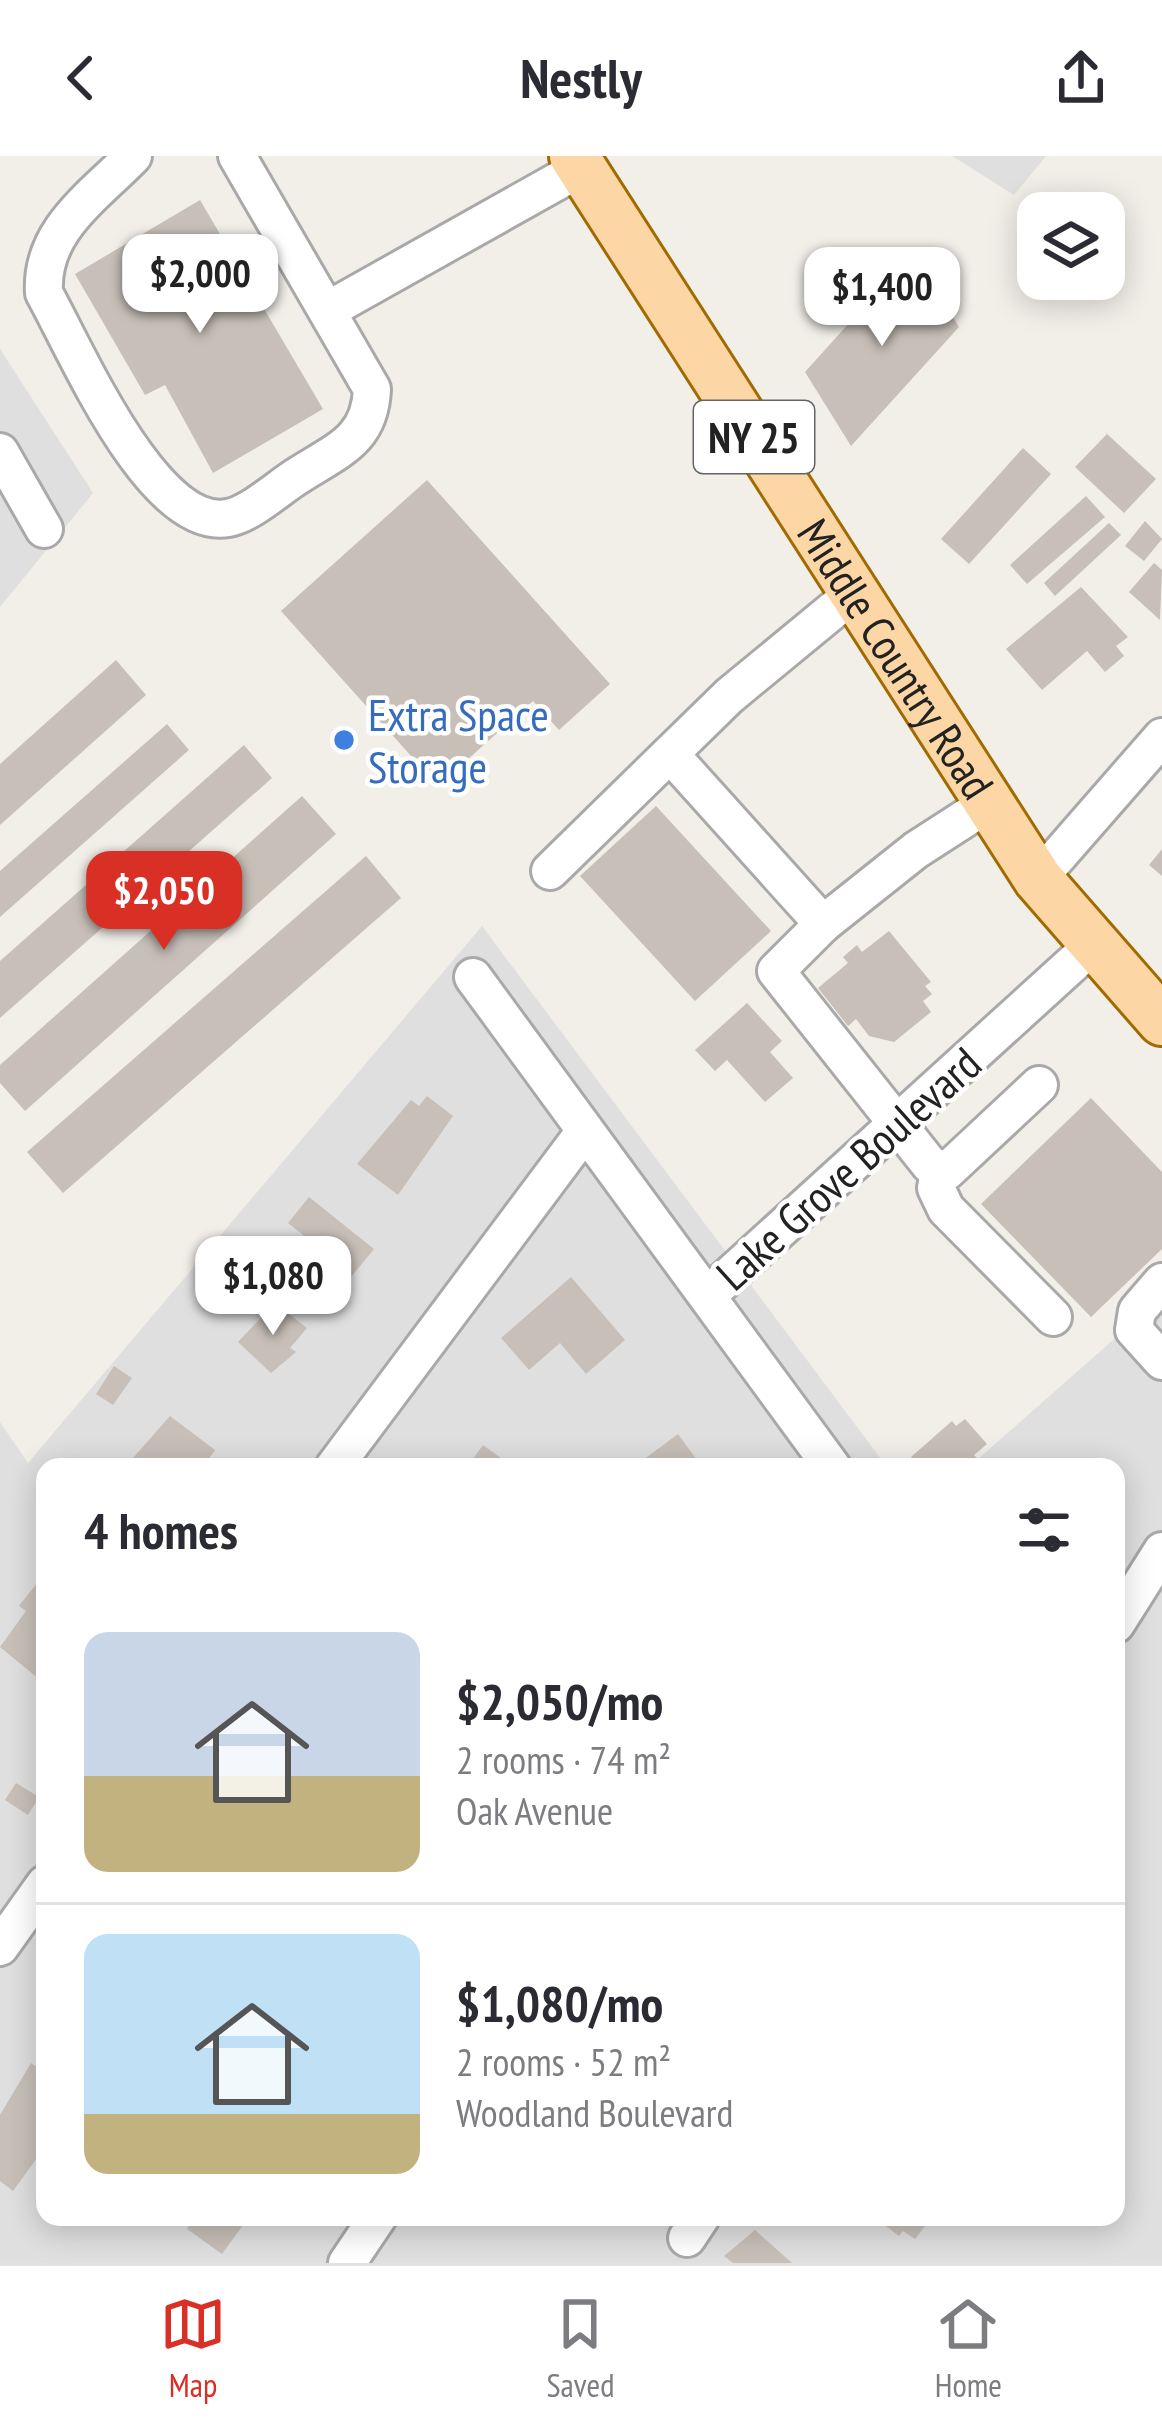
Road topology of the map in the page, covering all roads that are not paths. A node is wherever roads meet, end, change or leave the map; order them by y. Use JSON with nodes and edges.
{"nodes":[{"id":1,"x":237,"y":156,"type":"edge"},
{"id":2,"x":129,"y":157,"type":"edge"},
{"id":3,"x":578,"y":162,"type":"edge"},
{"id":4,"x":328,"y":310,"type":"junction"},
{"id":5,"x":0,"y":452,"type":"edge"},
{"id":6,"x":44,"y":530,"type":"dead end"},
{"id":7,"x":854,"y":593,"type":"junction"},
{"id":8,"x":1162,"y":737,"type":"edge"},
{"id":9,"x":670,"y":754,"type":"junction"},
{"id":10,"x":989,"y":803,"type":"junction"},
{"id":11,"x":550,"y":871,"type":"dead end"},
{"id":12,"x":1038,"y":879,"type":"junction"},
{"id":13,"x":823,"y":923,"type":"junction"},
{"id":14,"x":1092,"y":946,"type":"junction"},
{"id":15,"x":473,"y":977,"type":"dead end"},
{"id":16,"x":1160,"y":1014,"type":"edge"},
{"id":17,"x":1039,"y":1084,"type":"dead end"},
{"id":18,"x":896,"y":1121,"type":"junction"},
{"id":19,"x":586,"y":1131,"type":"junction"},
{"id":20,"x":939,"y":1172,"type":"junction"},
{"id":21,"x":1162,"y":1282,"type":"edge"},
{"id":22,"x":707,"y":1296,"type":"junction"},
{"id":23,"x":1053,"y":1317,"type":"dead end"},
{"id":24,"x":1162,"y":1360,"type":"edge"},
{"id":25,"x":341,"y":1458,"type":"edge"},
{"id":26,"x":825,"y":1458,"type":"edge"},
{"id":27,"x":1162,"y":1551,"type":"edge"},
{"id":28,"x":1125,"y":1610,"type":"edge"},
{"id":29,"x":36,"y":1897,"type":"edge"},
{"id":30,"x":0,"y":1947,"type":"edge"},
{"id":31,"x":372,"y":2226,"type":"edge"},
{"id":32,"x":347,"y":2263,"type":"edge"}],
"edges":[{"from":1,"to":4,"type":"street"},
{"from":2,"to":4,"type":"street"},
{"from":3,"to":4,"type":"street"},
{"from":3,"to":7,"type":"main road","name":"Middle Country Road","number":"NY 25"},
{"from":5,"to":6,"type":"street"},
{"from":7,"to":9,"type":"street"},
{"from":7,"to":10,"type":"main road","name":"Middle Country Road","number":"NY 25"},
{"from":8,"to":12,"type":"street"},
{"from":9,"to":11,"type":"street"},
{"from":9,"to":13,"type":"street"},
{"from":10,"to":12,"type":"main road","name":"Middle Country Road","number":"NY 25"},
{"from":10,"to":13,"type":"street"},
{"from":12,"to":14,"type":"main road","name":"Middle Country Road","number":"NY 25"},
{"from":13,"to":18,"type":"street"},
{"from":14,"to":16,"type":"main road","name":"Middle Country Road","number":"NY 25"},
{"from":14,"to":18,"type":"street","name":"Lake Grove Boulevard"},
{"from":15,"to":19,"type":"street"},
{"from":17,"to":20,"type":"street"},
{"from":18,"to":20,"type":"street"},
{"from":18,"to":22,"type":"street","name":"Lake Grove Boulevard"},
{"from":19,"to":22,"type":"street"},
{"from":19,"to":25,"type":"street"},
{"from":20,"to":23,"type":"street"},
{"from":21,"to":24,"type":"street"},
{"from":22,"to":26,"type":"street","name":"Lake Grove Boulevard"},
{"from":27,"to":28,"type":"street"},
{"from":29,"to":30,"type":"street"},
{"from":31,"to":32,"type":"street"}]}
